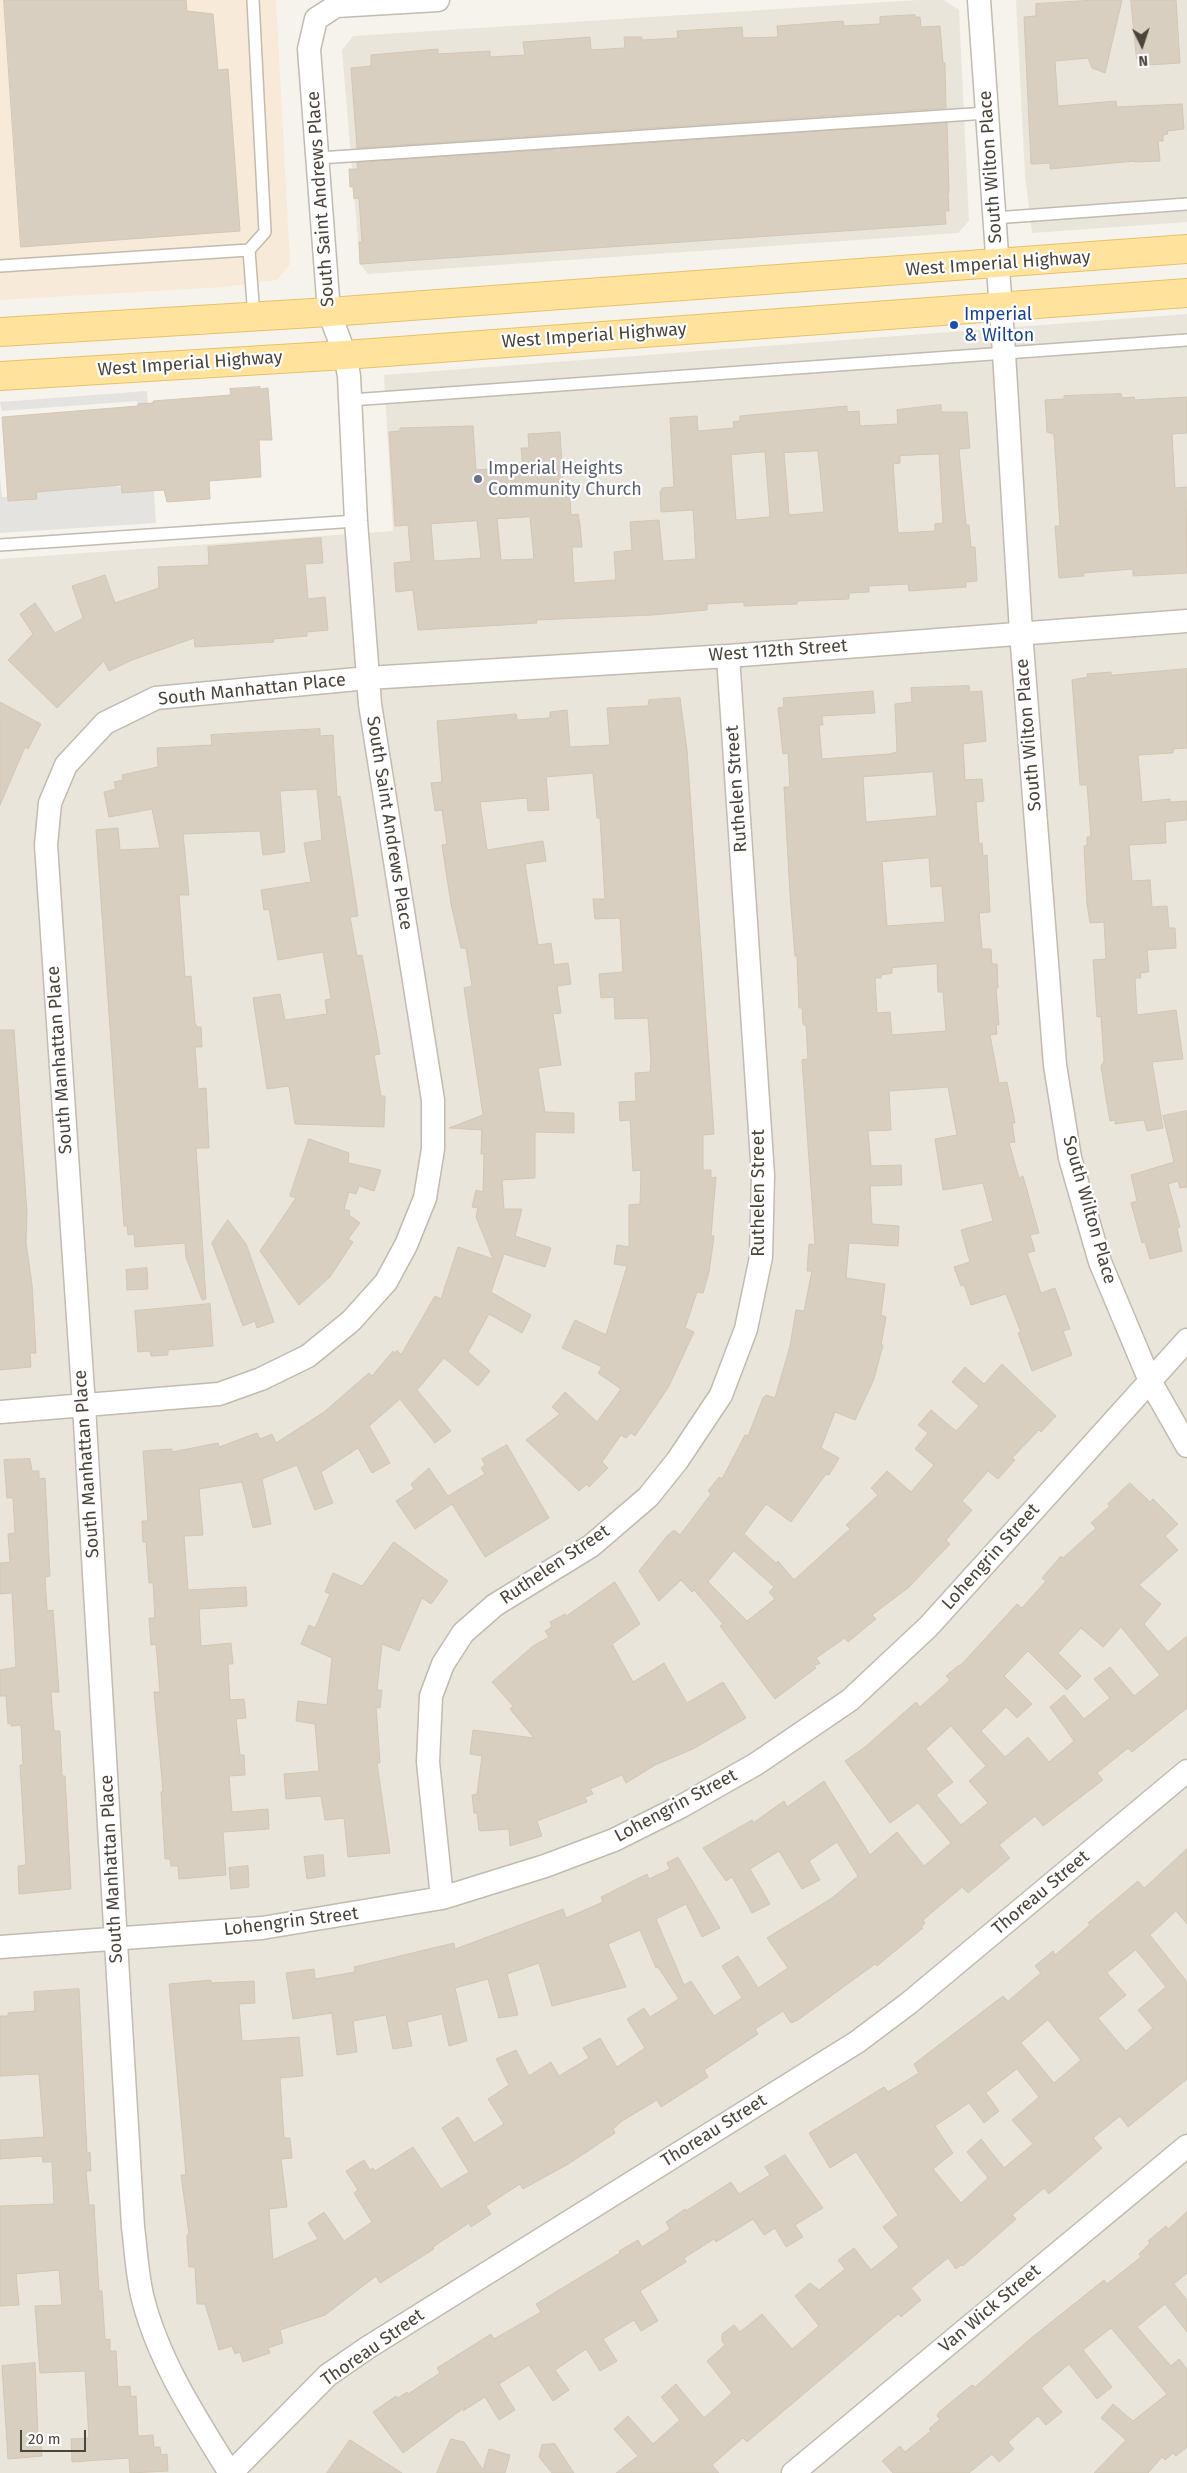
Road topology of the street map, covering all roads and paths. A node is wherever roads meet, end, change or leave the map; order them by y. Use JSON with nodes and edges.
{"nodes":[{"id":1,"x":253,"y":0,"type":"edge"},
{"id":2,"x":438,"y":0,"type":"edge"},
{"id":3,"x":979,"y":0,"type":"edge"},
{"id":4,"x":987,"y":113,"type":"junction"},
{"id":5,"x":319,"y":158,"type":"junction"},
{"id":6,"x":1187,"y":204,"type":"edge"},
{"id":7,"x":994,"y":218,"type":"junction"},
{"id":8,"x":1187,"y":249,"type":"edge"},
{"id":9,"x":248,"y":250,"type":"junction"},
{"id":10,"x":998,"y":265,"type":"junction"},
{"id":11,"x":0,"y":266,"type":"edge"},
{"id":12,"x":1187,"y":293,"type":"edge"},
{"id":13,"x":1001,"y":306,"type":"junction"},
{"id":14,"x":329,"y":312,"type":"junction"},
{"id":15,"x":254,"y":317,"type":"junction"},
{"id":16,"x":0,"y":332,"type":"edge"},
{"id":17,"x":1187,"y":340,"type":"edge"},
{"id":18,"x":1004,"y":353,"type":"junction"},
{"id":19,"x":345,"y":355,"type":"junction"},
{"id":20,"x":0,"y":376,"type":"edge"},
{"id":21,"x":351,"y":400,"type":"junction"},
{"id":22,"x":356,"y":521,"type":"junction"},
{"id":23,"x":0,"y":545,"type":"edge"},
{"id":24,"x":1187,"y":621,"type":"edge"},
{"id":25,"x":1021,"y":632,"type":"junction"},
{"id":26,"x":728,"y":656,"type":"junction"},
{"id":27,"x":368,"y":678,"type":"junction"},
{"id":28,"x":1187,"y":1340,"type":"edge"},
{"id":29,"x":1150,"y":1381,"type":"junction"},
{"id":30,"x":84,"y":1406,"type":"junction"},
{"id":31,"x":0,"y":1412,"type":"edge"},
{"id":32,"x":1187,"y":1446,"type":"edge"},
{"id":33,"x":1187,"y":1771,"type":"edge"},
{"id":34,"x":442,"y":1898,"type":"junction"},
{"id":35,"x":116,"y":1938,"type":"junction"},
{"id":36,"x":0,"y":1946,"type":"edge"},
{"id":37,"x":1187,"y":2146,"type":"edge"},
{"id":38,"x":231,"y":2473,"type":"edge"},
{"id":39,"x":793,"y":2473,"type":"edge"}],
"edges":[{"from":1,"to":9,"type":"lane"},
{"from":2,"to":5,"type":"street","name":"South Saint Andrews Place"},
{"from":3,"to":4,"type":"street","name":"South Wilton Place"},
{"from":4,"to":5,"type":"lane"},
{"from":4,"to":7,"type":"street","name":"South Wilton Place"},
{"from":5,"to":14,"type":"street","name":"South Saint Andrews Place"},
{"from":6,"to":7,"type":"lane"},
{"from":7,"to":10,"type":"street","name":"South Wilton Place"},
{"from":8,"to":10,"type":"main road","name":"West Imperial Highway"},
{"from":9,"to":11,"type":"lane"},
{"from":9,"to":15,"type":"lane"},
{"from":10,"to":13,"type":"street","name":"South Wilton Place"},
{"from":10,"to":14,"type":"main road","name":"West Imperial Highway"},
{"from":12,"to":13,"type":"main road","name":"West Imperial Highway"},
{"from":13,"to":18,"type":"street","name":"South Wilton Place"},
{"from":13,"to":19,"type":"main road","name":"West Imperial Highway"},
{"from":14,"to":15,"type":"main road","name":"West Imperial Highway"},
{"from":14,"to":19,"type":"street","name":"South Saint Andrews Place"},
{"from":15,"to":16,"type":"main road","name":"West Imperial Highway"},
{"from":17,"to":18,"type":"lane"},
{"from":18,"to":21,"type":"lane"},
{"from":18,"to":25,"type":"street","name":"South Wilton Place"},
{"from":19,"to":20,"type":"main road","name":"West Imperial Highway"},
{"from":19,"to":21,"type":"street","name":"South Saint Andrews Place"},
{"from":21,"to":22,"type":"street","name":"South Saint Andrews Place"},
{"from":22,"to":23,"type":"lane"},
{"from":22,"to":27,"type":"street","name":"South Saint Andrews Place"},
{"from":24,"to":25,"type":"street","name":"West 112th Street"},
{"from":25,"to":26,"type":"street","name":"West 112th Street"},
{"from":25,"to":29,"type":"street","name":"South Wilton Place"},
{"from":26,"to":27,"type":"street","name":"West 112th Street"},
{"from":26,"to":34,"type":"street","name":"Ruthelen Street"},
{"from":27,"to":30,"type":"street","name":"South Saint Andrews Place"},
{"from":27,"to":30,"type":"street","name":"South Manhattan Place"},
{"from":28,"to":29,"type":"street","name":"Lohengrin Street"},
{"from":29,"to":32,"type":"street","name":"South Wilton Place"},
{"from":29,"to":34,"type":"street","name":"Lohengrin Street"},
{"from":30,"to":31,"type":"street","name":"South Saint Andrews Place"},
{"from":30,"to":35,"type":"street","name":"South Manhattan Place"},
{"from":33,"to":38,"type":"street","name":"Thoreau Street"},
{"from":34,"to":35,"type":"street","name":"Lohengrin Street"},
{"from":35,"to":36,"type":"street","name":"Lohengrin Street"},
{"from":35,"to":38,"type":"street","name":"South Manhattan Place"},
{"from":37,"to":39,"type":"street","name":"Van Wick Street"}]}
